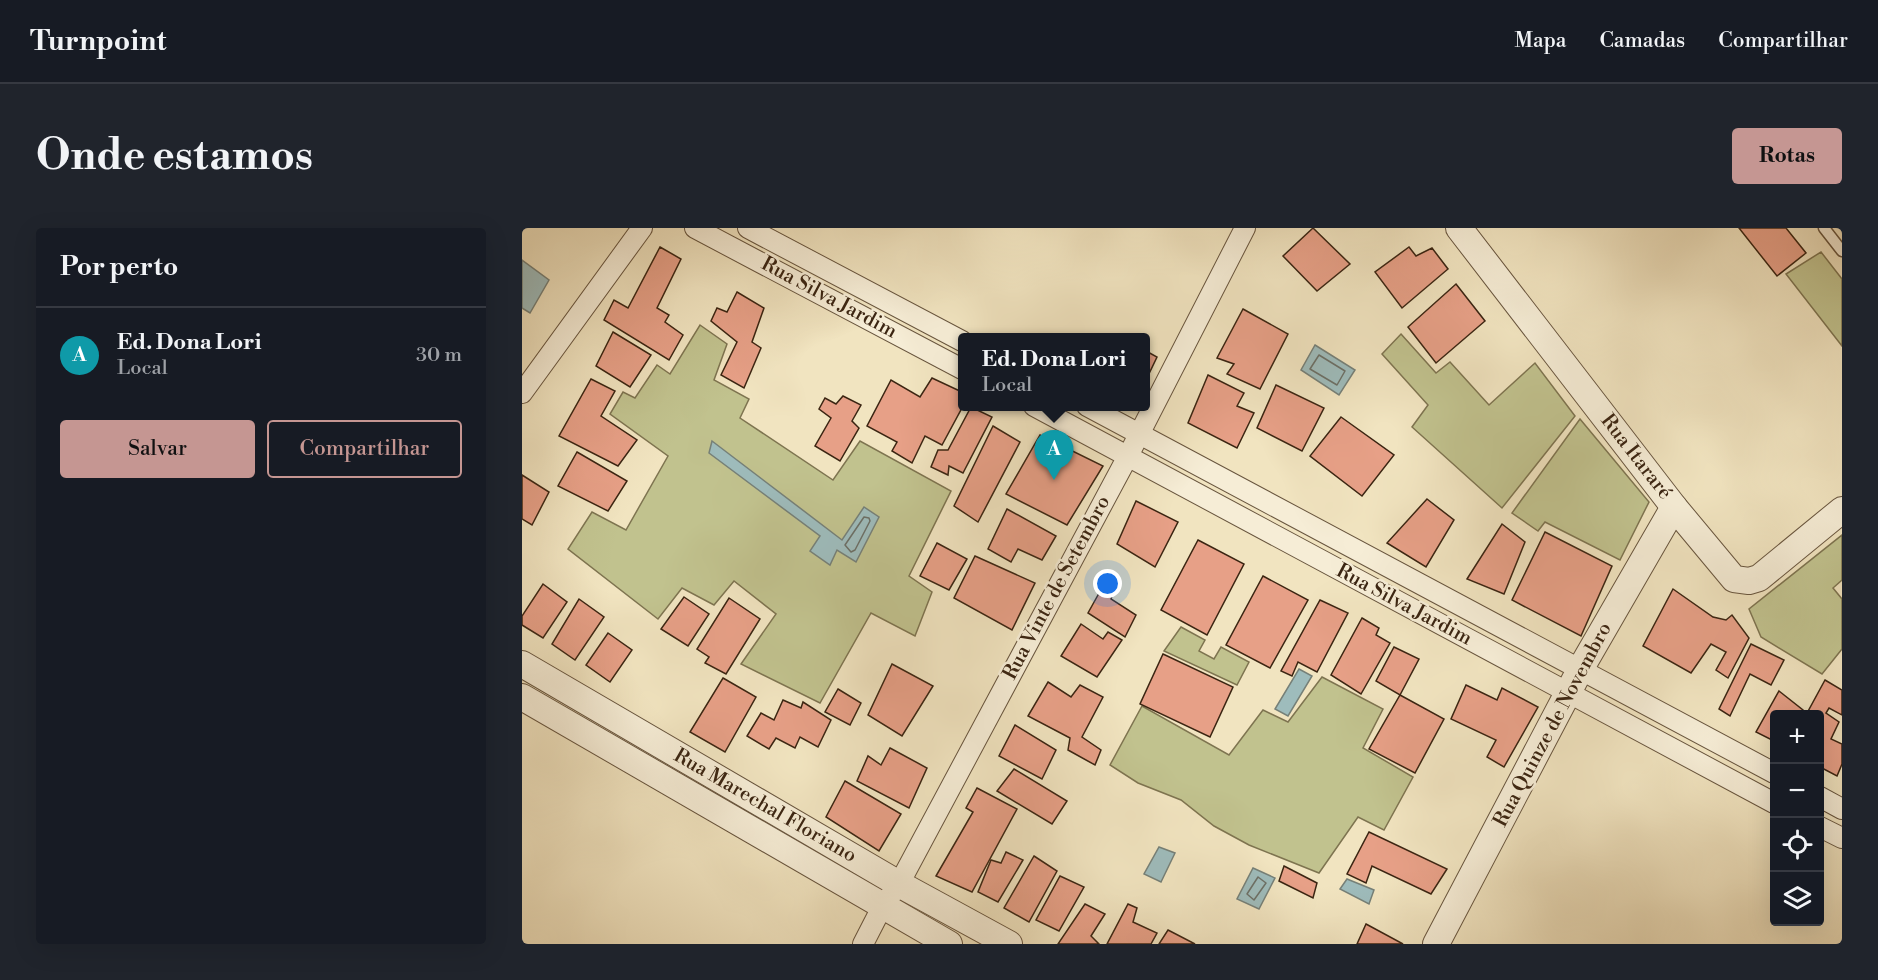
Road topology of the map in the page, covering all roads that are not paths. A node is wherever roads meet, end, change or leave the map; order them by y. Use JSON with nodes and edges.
{"nodes":[{"id":1,"x":642,"y":228,"type":"edge"},
{"id":2,"x":695,"y":228,"type":"edge"},
{"id":3,"x":748,"y":228,"type":"edge"},
{"id":4,"x":1245,"y":228,"type":"edge"},
{"id":5,"x":1459,"y":228,"type":"edge"},
{"id":6,"x":1824,"y":228,"type":"edge"},
{"id":7,"x":1842,"y":251,"type":"edge"},
{"id":8,"x":898,"y":307,"type":"junction"},
{"id":9,"x":887,"y":328,"type":"junction"},
{"id":10,"x":958,"y":338,"type":"edge"},
{"id":11,"x":958,"y":366,"type":"edge"},
{"id":12,"x":522,"y":393,"type":"edge"},
{"id":13,"x":1150,"y":410,"type":"edge"},
{"id":14,"x":1043,"y":411,"type":"edge"},
{"id":15,"x":1096,"y":411,"type":"edge"},
{"id":16,"x":1149,"y":411,"type":"edge"},
{"id":17,"x":1138,"y":433,"type":"junction"},
{"id":18,"x":1128,"y":456,"type":"junction"},
{"id":19,"x":1674,"y":507,"type":"junction"},
{"id":20,"x":1842,"y":510,"type":"edge"},
{"id":21,"x":1288,"y":513,"type":"junction"},
{"id":22,"x":1275,"y":536,"type":"junction"},
{"id":23,"x":1428,"y":587,"type":"junction"},
{"id":24,"x":1416,"y":612,"type":"junction"},
{"id":25,"x":522,"y":665,"type":"edge"},
{"id":26,"x":1581,"y":668,"type":"junction"},
{"id":27,"x":1569,"y":693,"type":"junction"},
{"id":28,"x":522,"y":698,"type":"edge"},
{"id":29,"x":644,"y":735,"type":"junction"},
{"id":30,"x":1731,"y":750,"type":"junction"},
{"id":31,"x":631,"y":761,"type":"junction"},
{"id":32,"x":1770,"y":771,"type":"edge"},
{"id":33,"x":1720,"y":774,"type":"junction"},
{"id":34,"x":1824,"y":799,"type":"edge"},
{"id":35,"x":1770,"y":801,"type":"edge"},
{"id":36,"x":1842,"y":809,"type":"edge"},
{"id":37,"x":1824,"y":828,"type":"edge"},
{"id":38,"x":1842,"y":838,"type":"edge"},
{"id":39,"x":899,"y":884,"type":"junction"},
{"id":40,"x":882,"y":907,"type":"junction"},
{"id":41,"x":863,"y":944,"type":"edge"},
{"id":42,"x":949,"y":944,"type":"edge"},
{"id":43,"x":1010,"y":944,"type":"edge"},
{"id":44,"x":1436,"y":944,"type":"edge"}],
"edges":[{"from":1,"to":12,"type":"street"},
{"from":2,"to":9,"type":"street","name":"Rua Silva Jardim"},
{"from":3,"to":8,"type":"street","name":"Rua Silva Jardim"},
{"from":4,"to":13,"type":"street","name":"Rua Vinte de Setembro"},
{"from":5,"to":19,"type":"street","name":"Rua Itararé"},
{"from":6,"to":7,"type":"lane"},
{"from":8,"to":9,"type":"street"},
{"from":8,"to":10,"type":"street","name":"Rua Silva Jardim"},
{"from":9,"to":11,"type":"street","name":"Rua Silva Jardim"},
{"from":14,"to":18,"type":"street","name":"Rua Silva Jardim"},
{"from":15,"to":17,"type":"street","name":"Rua Silva Jardim"},
{"from":16,"to":17,"type":"street","name":"Rua Vinte de Setembro"},
{"from":17,"to":18,"type":"street","name":"Rua Vinte de Setembro"},
{"from":17,"to":21,"type":"street","name":"Rua Silva Jardim"},
{"from":18,"to":22,"type":"street","name":"Rua Silva Jardim"},
{"from":18,"to":39,"type":"street","name":"Rua Vinte de Setembro"},
{"from":19,"to":20,"type":"street","name":"Rua Itararé"},
{"from":19,"to":26,"type":"street","name":"Rua Quinze de Novembro"},
{"from":21,"to":22,"type":"street"},
{"from":21,"to":23,"type":"street","name":"Rua Silva Jardim"},
{"from":22,"to":24,"type":"street","name":"Rua Silva Jardim"},
{"from":23,"to":24,"type":"street"},
{"from":23,"to":26,"type":"street","name":"Rua Silva Jardim"},
{"from":24,"to":27,"type":"street","name":"Rua Silva Jardim"},
{"from":25,"to":29,"type":"street","name":"Rua Marechal Floriano"},
{"from":26,"to":27,"type":"street","name":"Rua Quinze de Novembro"},
{"from":26,"to":30,"type":"street","name":"Rua Silva Jardim"},
{"from":27,"to":33,"type":"street","name":"Rua Silva Jardim"},
{"from":27,"to":44,"type":"street","name":"Rua Quinze de Novembro"},
{"from":28,"to":31,"type":"street","name":"Rua Marechal Floriano"},
{"from":29,"to":31,"type":"street"},
{"from":29,"to":39,"type":"street","name":"Rua Marechal Floriano"},
{"from":30,"to":32,"type":"street","name":"Rua Silva Jardim"},
{"from":30,"to":33,"type":"street"},
{"from":31,"to":40,"type":"street","name":"Rua Marechal Floriano"},
{"from":33,"to":35,"type":"street","name":"Rua Silva Jardim"},
{"from":34,"to":36,"type":"street"},
{"from":37,"to":38,"type":"street"},
{"from":39,"to":40,"type":"street","name":"Rua Vinte de Setembro"},
{"from":39,"to":43,"type":"street","name":"Rua Marechal Floriano"},
{"from":40,"to":41,"type":"street","name":"Rua Vinte de Setembro"},
{"from":40,"to":42,"type":"street","name":"Rua Marechal Floriano"}]}
